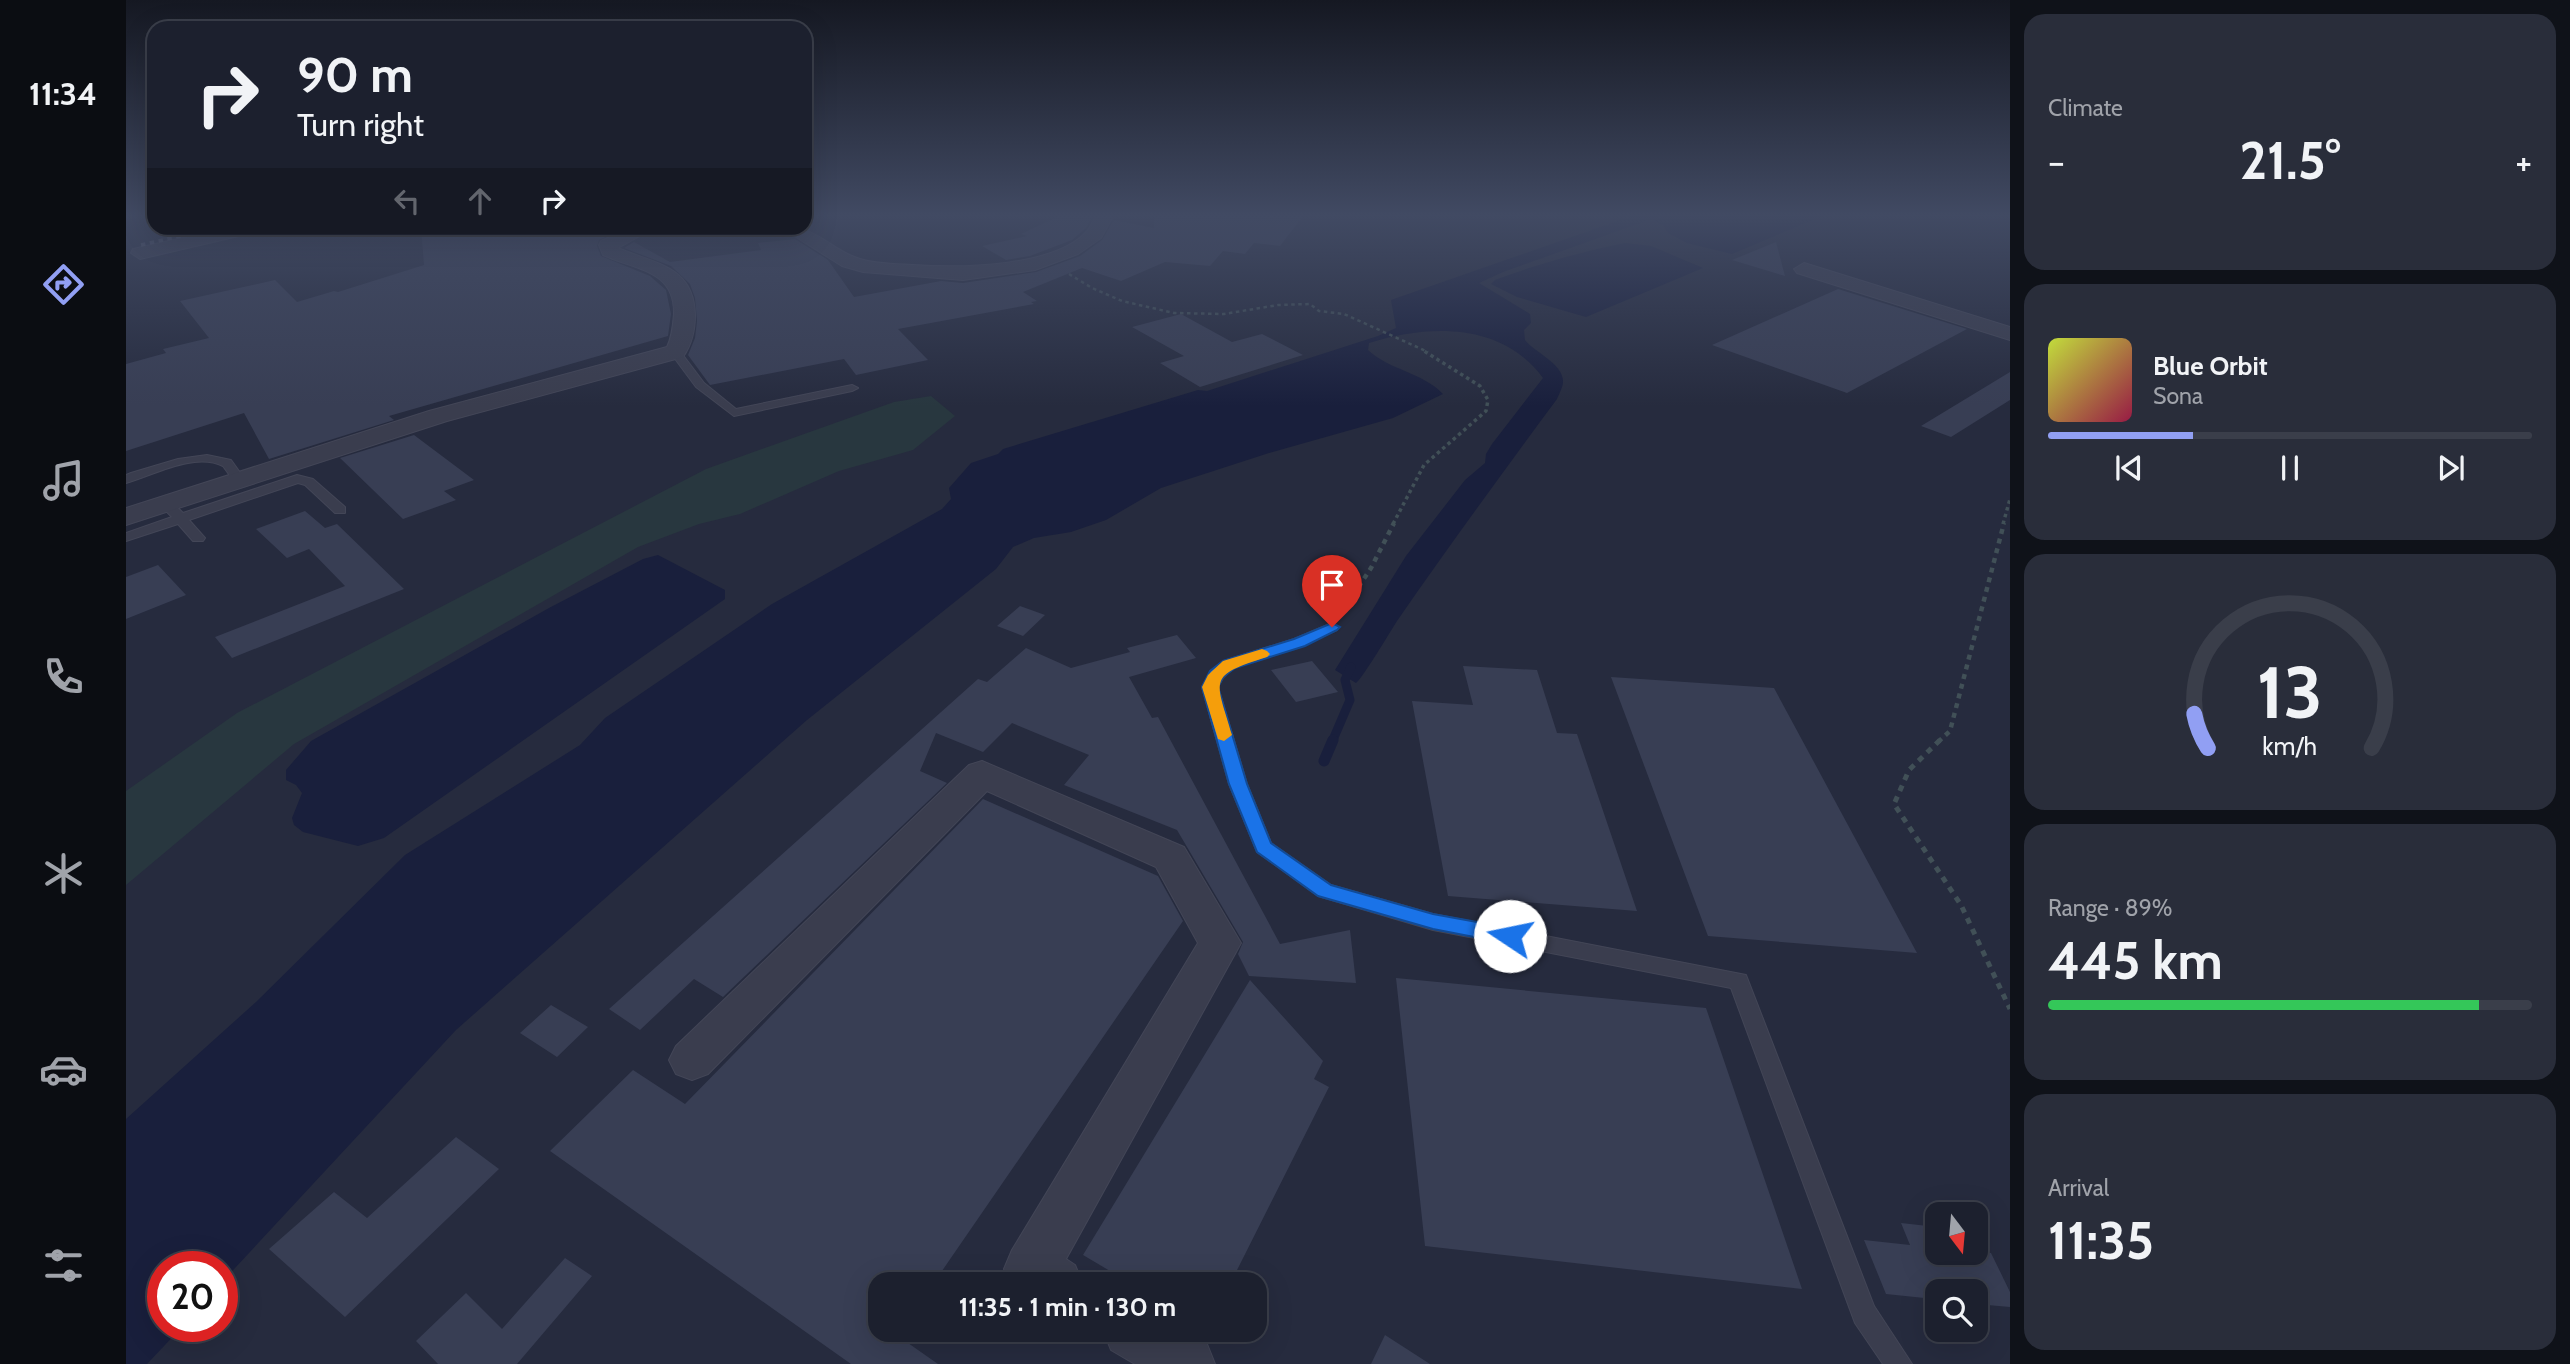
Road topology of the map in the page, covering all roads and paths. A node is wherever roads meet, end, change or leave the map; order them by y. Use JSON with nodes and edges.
{"nodes":[{"id":1,"x":674,"y":280,"type":"edge"},
{"id":2,"x":1079,"y":280,"type":"edge"},
{"id":3,"x":1838,"y":280,"type":"edge"},
{"id":4,"x":2010,"y":334,"type":"edge"},
{"id":5,"x":675,"y":352,"type":"junction"},
{"id":6,"x":852,"y":388,"type":"dead end"},
{"id":7,"x":126,"y":479,"type":"edge"},
{"id":8,"x":240,"y":481,"type":"junction"},
{"id":9,"x":2010,"y":499,"type":"edge"},
{"id":10,"x":340,"y":510,"type":"dead end"},
{"id":11,"x":173,"y":511,"type":"junction"},
{"id":12,"x":126,"y":517,"type":"edge"},
{"id":13,"x":126,"y":537,"type":"edge"},
{"id":14,"x":198,"y":538,"type":"dead end"},
{"id":15,"x":1332,"y":627,"type":"joint"},
{"id":16,"x":2010,"y":1009,"type":"edge"},
{"id":17,"x":692,"y":1060,"type":"dead end"},
{"id":18,"x":1036,"y":1272,"type":"edge"},
{"id":19,"x":1151,"y":1342,"type":"edge"},
{"id":20,"x":1188,"y":1364,"type":"edge"},
{"id":21,"x":1899,"y":1364,"type":"edge"}],
"edges":[{"from":1,"to":5,"type":"street"},
{"from":2,"to":15,"type":"path"},
{"from":3,"to":4,"type":"street"},
{"from":5,"to":6,"type":"lane"},
{"from":5,"to":8,"type":"street"},
{"from":7,"to":8,"type":"lane"},
{"from":8,"to":11,"type":"street"},
{"from":9,"to":16,"type":"path"},
{"from":10,"to":11,"type":"lane"},
{"from":11,"to":12,"type":"street"},
{"from":11,"to":13,"type":"lane"},
{"from":11,"to":14,"type":"lane"},
{"from":15,"to":21,"type":"lane"},
{"from":17,"to":18,"type":"street"},
{"from":19,"to":20,"type":"street"}]}
